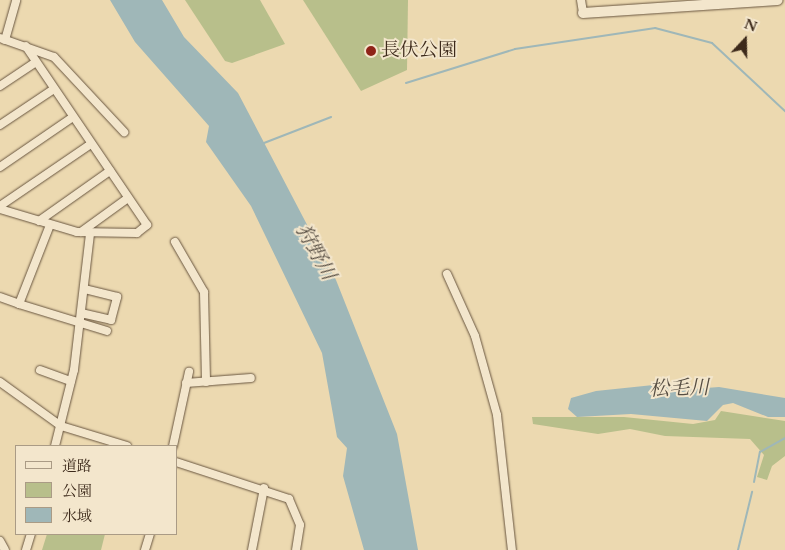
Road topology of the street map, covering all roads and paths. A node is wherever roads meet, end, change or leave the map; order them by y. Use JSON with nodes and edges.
{"nodes":[{"id":1,"x":582,"y":0,"type":"edge"},
{"id":2,"x":778,"y":0,"type":"edge"},
{"id":3,"x":16,"y":1,"type":"edge"},
{"id":4,"x":583,"y":13,"type":"joint"},
{"id":5,"x":3,"y":39,"type":"edge"},
{"id":6,"x":26,"y":46,"type":"junction"},
{"id":7,"x":36,"y":62,"type":"junction"},
{"id":8,"x":0,"y":86,"type":"edge"},
{"id":9,"x":54,"y":89,"type":"junction"},
{"id":10,"x":73,"y":117,"type":"junction"},
{"id":11,"x":0,"y":125,"type":"edge"},
{"id":12,"x":124,"y":132,"type":"dead end"},
{"id":13,"x":91,"y":144,"type":"junction"},
{"id":14,"x":0,"y":167,"type":"edge"},
{"id":15,"x":110,"y":171,"type":"junction"},
{"id":16,"x":128,"y":198,"type":"junction"},
{"id":17,"x":0,"y":208,"type":"edge"},
{"id":18,"x":39,"y":222,"type":"junction"},
{"id":19,"x":50,"y":225,"type":"junction"},
{"id":20,"x":80,"y":232,"type":"junction"},
{"id":21,"x":90,"y":233,"type":"junction"},
{"id":22,"x":175,"y":242,"type":"dead end"},
{"id":23,"x":447,"y":274,"type":"dead end"},
{"id":24,"x":84,"y":290,"type":"junction"},
{"id":25,"x":0,"y":297,"type":"edge"},
{"id":26,"x":19,"y":304,"type":"junction"},
{"id":27,"x":81,"y":313,"type":"junction"},
{"id":28,"x":80,"y":325,"type":"junction"},
{"id":29,"x":106,"y":331,"type":"dead end"},
{"id":30,"x":40,"y":370,"type":"dead end"},
{"id":31,"x":189,"y":372,"type":"dead end"},
{"id":32,"x":251,"y":378,"type":"dead end"},
{"id":33,"x":72,"y":381,"type":"junction"},
{"id":34,"x":0,"y":382,"type":"edge"},
{"id":35,"x":206,"y":382,"type":"junction"},
{"id":36,"x":186,"y":383,"type":"junction"},
{"id":37,"x":61,"y":426,"type":"junction"},
{"id":38,"x":55,"y":445,"type":"edge"},
{"id":39,"x":124,"y":445,"type":"edge"},
{"id":40,"x":173,"y":445,"type":"edge"},
{"id":41,"x":178,"y":463,"type":"edge"},
{"id":42,"x":264,"y":488,"type":"junction"},
{"id":43,"x":30,"y":535,"type":"edge"},
{"id":44,"x":150,"y":535,"type":"edge"},
{"id":45,"x":0,"y":541,"type":"edge"},
{"id":46,"x":5,"y":550,"type":"edge"},
{"id":47,"x":26,"y":550,"type":"edge"},
{"id":48,"x":145,"y":550,"type":"edge"},
{"id":49,"x":252,"y":550,"type":"edge"},
{"id":50,"x":296,"y":550,"type":"edge"},
{"id":51,"x":512,"y":550,"type":"edge"}],
"edges":[{"from":1,"to":4,"type":"street"},
{"from":2,"to":4,"type":"street"},
{"from":3,"to":5,"type":"street"},
{"from":5,"to":6,"type":"street"},
{"from":6,"to":7,"type":"street"},
{"from":6,"to":12,"type":"street"},
{"from":7,"to":8,"type":"street"},
{"from":7,"to":9,"type":"street"},
{"from":9,"to":10,"type":"street"},
{"from":9,"to":11,"type":"street"},
{"from":10,"to":13,"type":"street"},
{"from":10,"to":14,"type":"street"},
{"from":13,"to":15,"type":"street"},
{"from":13,"to":17,"type":"street"},
{"from":15,"to":16,"type":"street"},
{"from":15,"to":18,"type":"street"},
{"from":16,"to":20,"type":"street"},
{"from":16,"to":21,"type":"street"},
{"from":17,"to":18,"type":"street"},
{"from":18,"to":19,"type":"street"},
{"from":19,"to":20,"type":"street"},
{"from":19,"to":26,"type":"street"},
{"from":20,"to":21,"type":"street"},
{"from":21,"to":24,"type":"street"},
{"from":22,"to":35,"type":"street"},
{"from":23,"to":51,"type":"street"},
{"from":24,"to":27,"type":"street"},
{"from":24,"to":27,"type":"street"},
{"from":25,"to":26,"type":"street"},
{"from":26,"to":28,"type":"street"},
{"from":27,"to":28,"type":"street"},
{"from":28,"to":29,"type":"street"},
{"from":28,"to":33,"type":"street"},
{"from":30,"to":33,"type":"street"},
{"from":31,"to":36,"type":"street"},
{"from":32,"to":35,"type":"street"},
{"from":33,"to":37,"type":"street"},
{"from":34,"to":37,"type":"street"},
{"from":35,"to":36,"type":"street"},
{"from":36,"to":40,"type":"street"},
{"from":37,"to":38,"type":"street"},
{"from":37,"to":39,"type":"street"},
{"from":41,"to":42,"type":"street"},
{"from":42,"to":49,"type":"street"},
{"from":42,"to":50,"type":"street"},
{"from":43,"to":47,"type":"street"},
{"from":44,"to":48,"type":"street"},
{"from":45,"to":46,"type":"street"}]}
